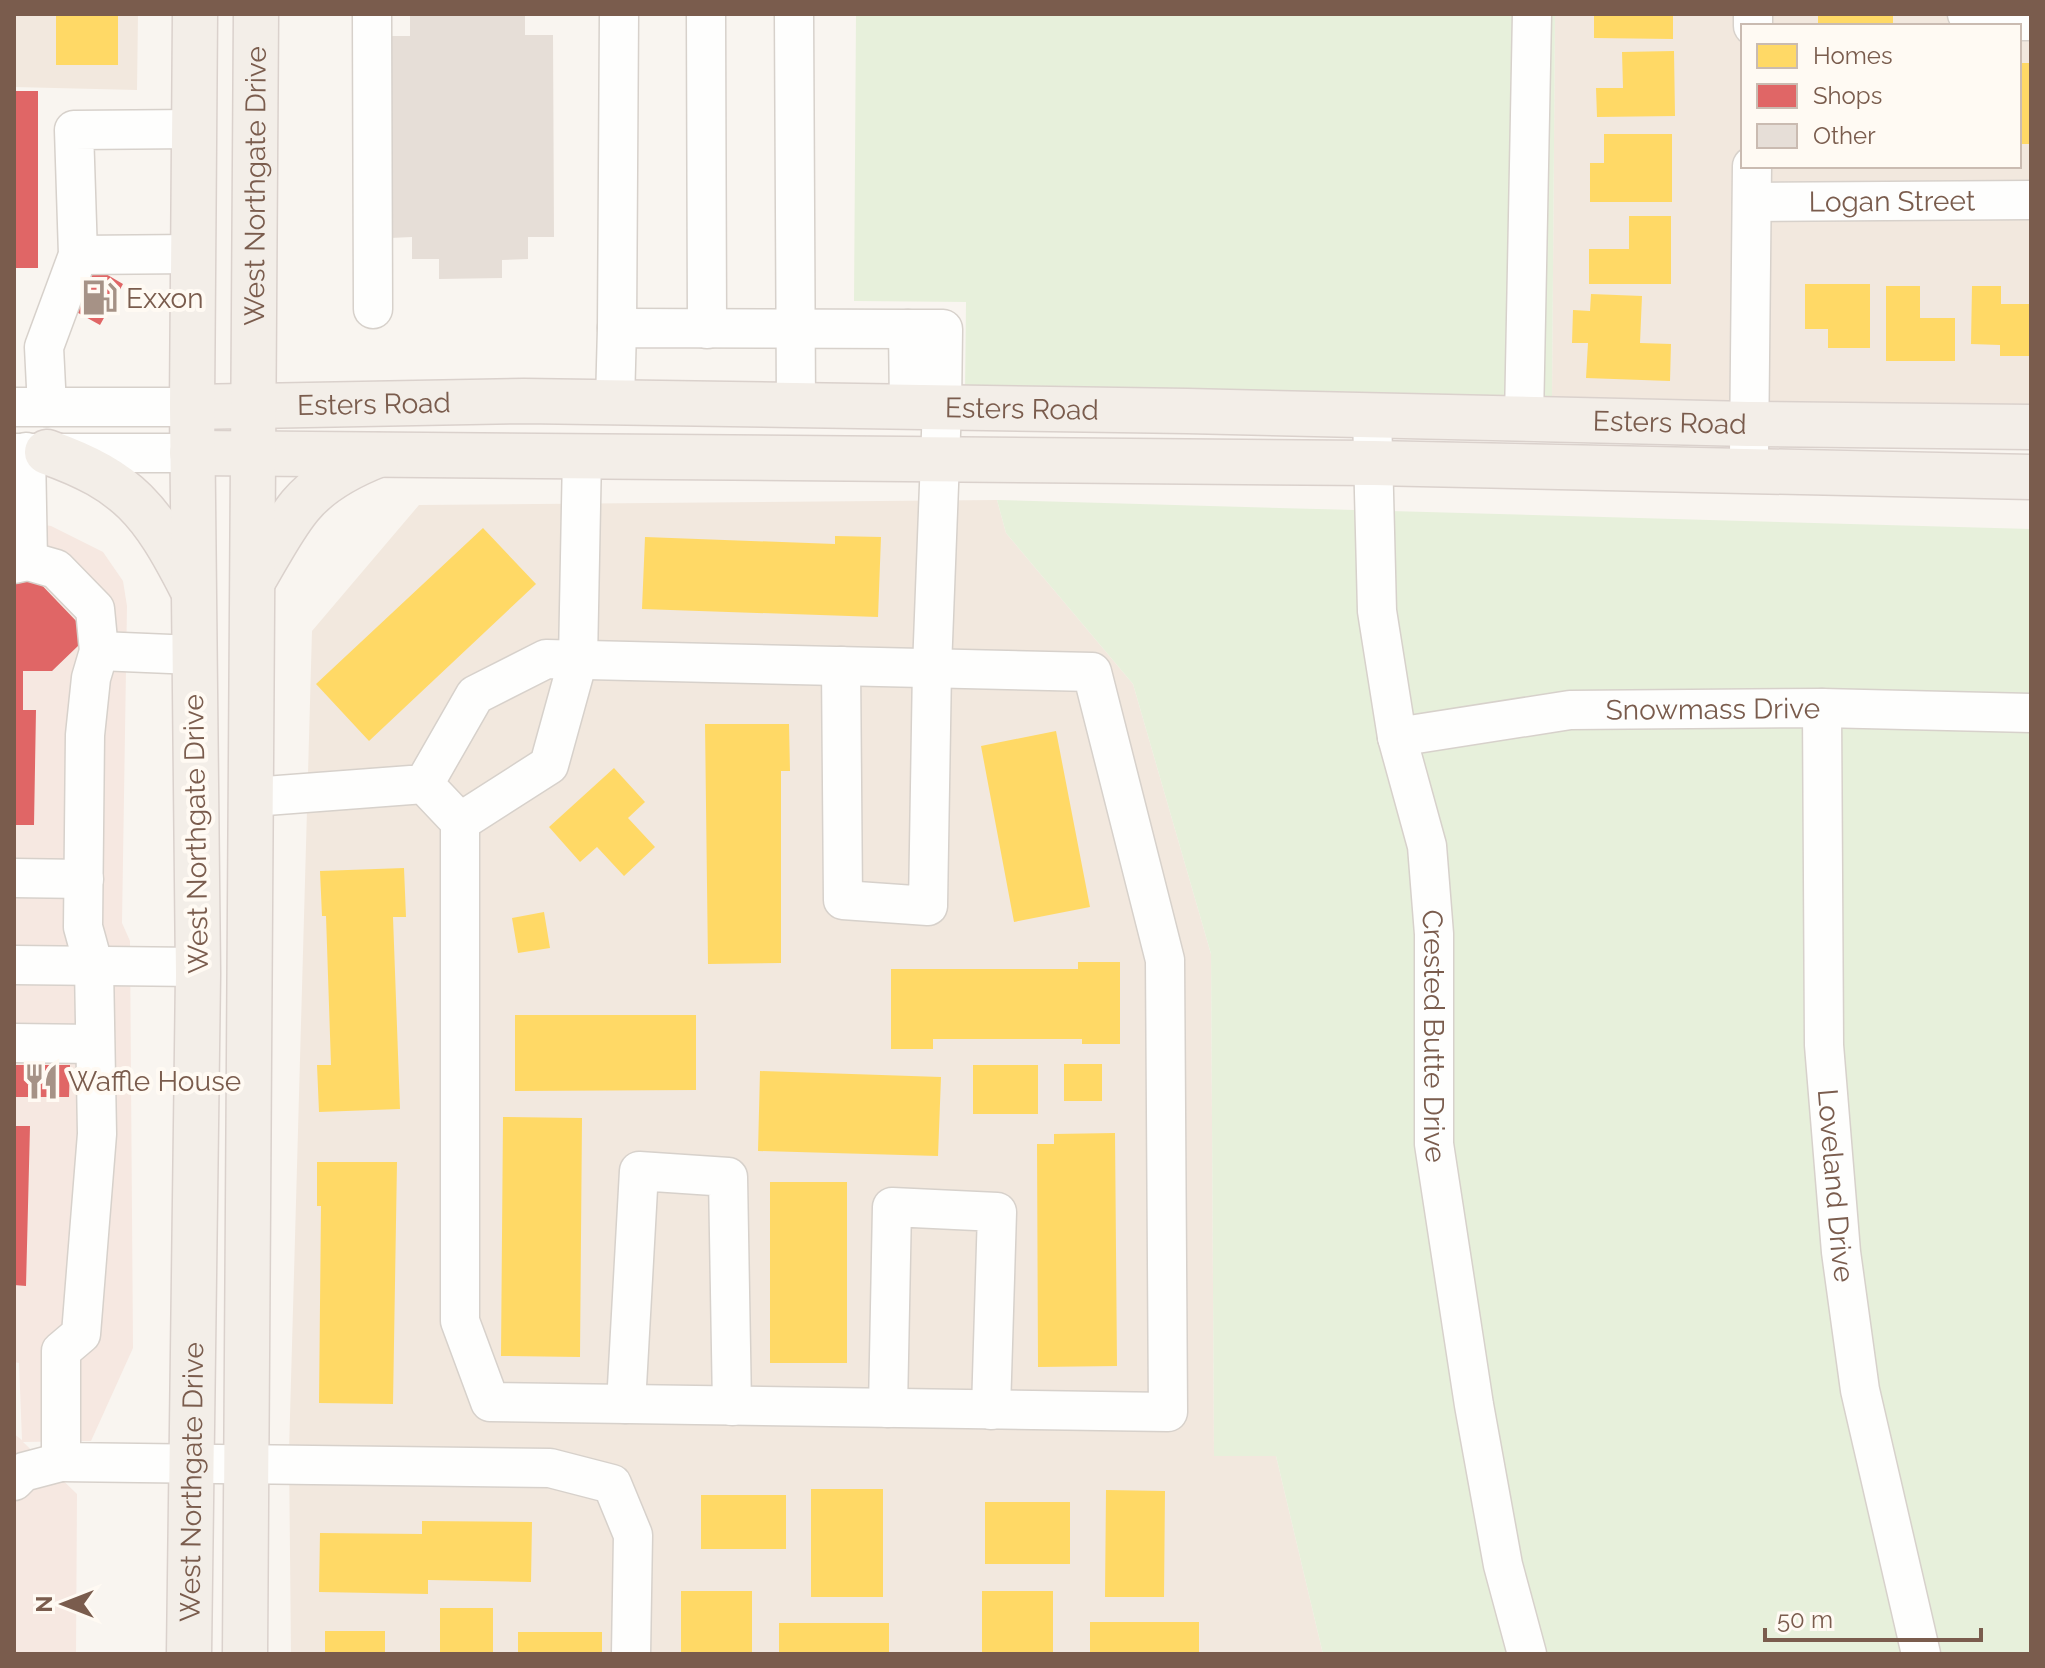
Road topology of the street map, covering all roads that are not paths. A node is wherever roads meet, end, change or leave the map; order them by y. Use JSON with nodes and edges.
{"nodes":[{"id":1,"x":195,"y":14,"type":"edge"},
{"id":2,"x":256,"y":14,"type":"edge"},
{"id":3,"x":372,"y":14,"type":"edge"},
{"id":4,"x":619,"y":14,"type":"edge"},
{"id":5,"x":706,"y":14,"type":"edge"},
{"id":6,"x":794,"y":14,"type":"edge"},
{"id":7,"x":1532,"y":14,"type":"edge"},
{"id":8,"x":1967,"y":14,"type":"edge"},
{"id":9,"x":2031,"y":21,"type":"edge"},
{"id":10,"x":194,"y":129,"type":"junction"},
{"id":11,"x":1752,"y":184,"type":"edge"},
{"id":12,"x":2031,"y":200,"type":"edge"},
{"id":13,"x":193,"y":254,"type":"junction"},
{"id":14,"x":78,"y":255,"type":"junction"},
{"id":15,"x":373,"y":309,"type":"dead end"},
{"id":16,"x":617,"y":328,"type":"junction"},
{"id":17,"x":707,"y":329,"type":"junction"},
{"id":18,"x":796,"y":330,"type":"junction"},
{"id":19,"x":615,"y":402,"type":"junction"},
{"id":20,"x":796,"y":405,"type":"junction"},
{"id":21,"x":926,"y":406,"type":"junction"},
{"id":22,"x":31,"y":407,"type":"edge"},
{"id":23,"x":192,"y":407,"type":"junction"},
{"id":24,"x":254,"y":407,"type":"junction"},
{"id":25,"x":1372,"y":414,"type":"junction"},
{"id":26,"x":1524,"y":419,"type":"junction"},
{"id":27,"x":1749,"y":424,"type":"junction"},
{"id":28,"x":2031,"y":427,"type":"edge"},
{"id":29,"x":29,"y":452,"type":"edge"},
{"id":30,"x":255,"y":452,"type":"junction"},
{"id":31,"x":192,"y":453,"type":"junction"},
{"id":32,"x":383,"y":454,"type":"junction"},
{"id":33,"x":582,"y":455,"type":"junction"},
{"id":34,"x":938,"y":458,"type":"junction"},
{"id":35,"x":1373,"y":463,"type":"junction"},
{"id":36,"x":1749,"y":471,"type":"junction"},
{"id":37,"x":2031,"y":477,"type":"edge"},
{"id":38,"x":21,"y":563,"type":"edge"},
{"id":39,"x":253,"y":581,"type":"junction"},
{"id":40,"x":193,"y":592,"type":"junction"},
{"id":41,"x":99,"y":651,"type":"junction"},
{"id":42,"x":194,"y":655,"type":"junction"},
{"id":43,"x":578,"y":660,"type":"junction"},
{"id":44,"x":841,"y":666,"type":"junction"},
{"id":45,"x":932,"y":668,"type":"junction"},
{"id":46,"x":1822,"y":708,"type":"junction"},
{"id":47,"x":2031,"y":713,"type":"edge"},
{"id":48,"x":1397,"y":737,"type":"junction"},
{"id":49,"x":424,"y":784,"type":"junction"},
{"id":50,"x":252,"y":797,"type":"junction"},
{"id":51,"x":460,"y":822,"type":"junction"},
{"id":52,"x":14,"y":878,"type":"edge"},
{"id":53,"x":84,"y":879,"type":"junction"},
{"id":54,"x":14,"y":965,"type":"edge"},
{"id":55,"x":94,"y":967,"type":"junction"},
{"id":56,"x":198,"y":970,"type":"junction"},
{"id":57,"x":251,"y":973,"type":"junction"},
{"id":58,"x":14,"y":1043,"type":"edge"},
{"id":59,"x":94,"y":1044,"type":"junction"},
{"id":60,"x":626,"y":1404,"type":"junction"},
{"id":61,"x":732,"y":1406,"type":"junction"},
{"id":62,"x":888,"y":1408,"type":"junction"},
{"id":63,"x":991,"y":1410,"type":"junction"},
{"id":64,"x":61,"y":1462,"type":"junction"},
{"id":65,"x":247,"y":1463,"type":"junction"},
{"id":66,"x":190,"y":1464,"type":"junction"},
{"id":67,"x":14,"y":1481,"type":"edge"},
{"id":68,"x":189,"y":1654,"type":"edge"},
{"id":69,"x":245,"y":1654,"type":"edge"},
{"id":70,"x":631,"y":1654,"type":"edge"},
{"id":71,"x":1527,"y":1654,"type":"edge"},
{"id":72,"x":1921,"y":1654,"type":"edge"}],
"edges":[{"from":1,"to":10,"type":"main road","name":"West Northgate Drive"},
{"from":2,"to":24,"type":"main road","name":"West Northgate Drive"},
{"from":3,"to":15,"type":"street"},
{"from":4,"to":16,"type":"street"},
{"from":5,"to":17,"type":"street"},
{"from":6,"to":18,"type":"street"},
{"from":7,"to":26,"type":"street"},
{"from":8,"to":9,"type":"street"},
{"from":10,"to":13,"type":"main road","name":"West Northgate Drive"},
{"from":10,"to":14,"type":"street"},
{"from":11,"to":12,"type":"street","name":"Logan Street"},
{"from":11,"to":27,"type":"street"},
{"from":13,"to":14,"type":"street"},
{"from":13,"to":23,"type":"main road","name":"West Northgate Drive"},
{"from":14,"to":22,"type":"street"},
{"from":16,"to":17,"type":"street"},
{"from":16,"to":19,"type":"street"},
{"from":17,"to":18,"type":"street"},
{"from":18,"to":20,"type":"street"},
{"from":18,"to":21,"type":"street"},
{"from":19,"to":20,"type":"main road","name":"Esters Road"},
{"from":19,"to":24,"type":"main road","name":"Esters Road"},
{"from":20,"to":21,"type":"main road","name":"Esters Road"},
{"from":21,"to":25,"type":"main road","name":"Esters Road"},
{"from":21,"to":34,"type":"street"},
{"from":22,"to":23,"type":"street","name":"Esters Road"},
{"from":23,"to":24,"type":"main road","name":"Esters Road"},
{"from":23,"to":31,"type":"main road","name":"West Northgate Drive"},
{"from":24,"to":30,"type":"main road","name":"West Northgate Drive"},
{"from":25,"to":26,"type":"main road","name":"Esters Road"},
{"from":25,"to":35,"type":"street","name":"Crested Butte Drive"},
{"from":26,"to":27,"type":"main road","name":"Esters Road"},
{"from":27,"to":28,"type":"main road","name":"Esters Road"},
{"from":27,"to":36,"type":"street"},
{"from":29,"to":31,"type":"street","name":"Esters Road"},
{"from":29,"to":38,"type":"street"},
{"from":29,"to":40,"type":"main road"},
{"from":30,"to":31,"type":"main road","name":"Esters Road"},
{"from":30,"to":32,"type":"main road","name":"Esters Road"},
{"from":30,"to":39,"type":"main road","name":"West Northgate Drive"},
{"from":31,"to":40,"type":"main road","name":"West Northgate Drive"},
{"from":32,"to":33,"type":"main road","name":"Esters Road"},
{"from":32,"to":39,"type":"main road"},
{"from":33,"to":34,"type":"main road","name":"Esters Road"},
{"from":33,"to":43,"type":"street"},
{"from":34,"to":35,"type":"main road","name":"Esters Road"},
{"from":34,"to":45,"type":"street"},
{"from":35,"to":36,"type":"main road","name":"Esters Road"},
{"from":35,"to":48,"type":"street","name":"Crested Butte Drive"},
{"from":36,"to":37,"type":"main road","name":"Esters Road"},
{"from":38,"to":41,"type":"street"},
{"from":39,"to":50,"type":"main road","name":"West Northgate Drive"},
{"from":40,"to":42,"type":"main road","name":"West Northgate Drive"},
{"from":41,"to":42,"type":"street"},
{"from":41,"to":53,"type":"street"},
{"from":42,"to":56,"type":"main road","name":"West Northgate Drive"},
{"from":43,"to":44,"type":"street"},
{"from":43,"to":49,"type":"street"},
{"from":43,"to":51,"type":"street"},
{"from":44,"to":45,"type":"street"},
{"from":44,"to":45,"type":"street"},
{"from":45,"to":63,"type":"street"},
{"from":46,"to":47,"type":"street","name":"Snowmass Drive"},
{"from":46,"to":48,"type":"street","name":"Snowmass Drive"},
{"from":46,"to":72,"type":"street","name":"Loveland Drive"},
{"from":48,"to":71,"type":"street","name":"Crested Butte Drive"},
{"from":49,"to":50,"type":"street"},
{"from":49,"to":51,"type":"street"},
{"from":50,"to":57,"type":"main road","name":"West Northgate Drive"},
{"from":51,"to":60,"type":"street"},
{"from":52,"to":53,"type":"street"},
{"from":53,"to":55,"type":"street"},
{"from":54,"to":55,"type":"street"},
{"from":55,"to":56,"type":"street"},
{"from":55,"to":59,"type":"street"},
{"from":56,"to":57,"type":"main road"},
{"from":56,"to":66,"type":"main road","name":"West Northgate Drive"},
{"from":57,"to":65,"type":"main road","name":"West Northgate Drive"},
{"from":58,"to":59,"type":"street"},
{"from":59,"to":64,"type":"street"},
{"from":60,"to":61,"type":"street"},
{"from":60,"to":61,"type":"street"},
{"from":61,"to":62,"type":"street"},
{"from":62,"to":63,"type":"street"},
{"from":62,"to":63,"type":"street"},
{"from":64,"to":66,"type":"street"},
{"from":64,"to":67,"type":"street"},
{"from":65,"to":66,"type":"street"},
{"from":65,"to":69,"type":"main road","name":"West Northgate Drive"},
{"from":65,"to":70,"type":"street"},
{"from":66,"to":68,"type":"main road","name":"West Northgate Drive"}]}
